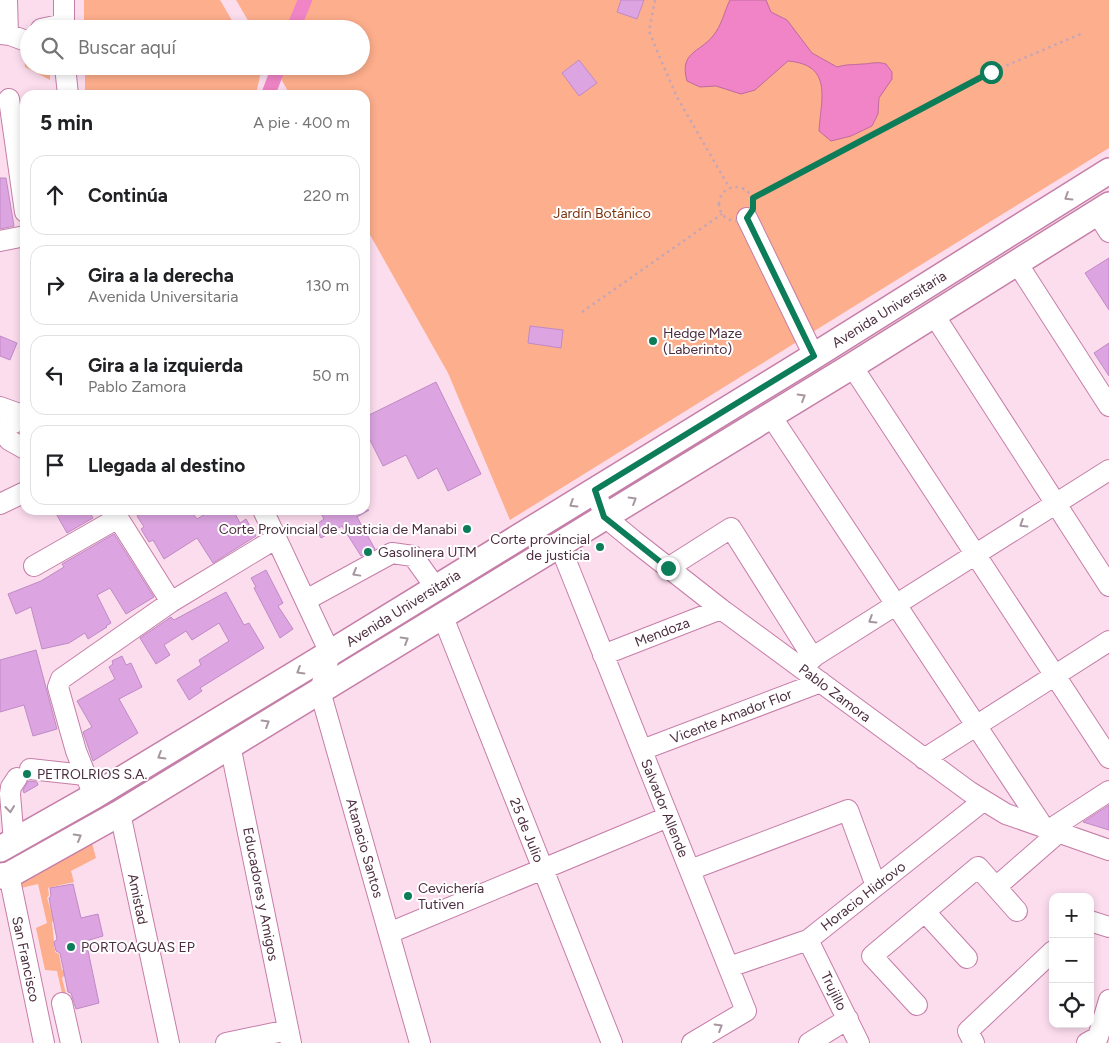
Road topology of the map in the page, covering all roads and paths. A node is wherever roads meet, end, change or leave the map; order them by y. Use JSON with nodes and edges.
{"nodes":[{"id":1,"x":7,"y":0,"type":"edge"},
{"id":2,"x":64,"y":0,"type":"edge"},
{"id":3,"x":655,"y":0,"type":"edge"},
{"id":4,"x":64,"y":20,"type":"edge"},
{"id":5,"x":1083,"y":33,"type":"dead end"},
{"id":6,"x":15,"y":36,"type":"edge"},
{"id":7,"x":66,"y":75,"type":"edge"},
{"id":8,"x":67,"y":90,"type":"edge"},
{"id":9,"x":9,"y":99,"type":"dead end"},
{"id":10,"x":1109,"y":171,"type":"edge"},
{"id":11,"x":20,"y":177,"type":"edge"},
{"id":12,"x":729,"y":187,"type":"junction"},
{"id":13,"x":753,"y":198,"type":"junction"},
{"id":14,"x":722,"y":214,"type":"junction"},
{"id":15,"x":1105,"y":217,"type":"edge"},
{"id":16,"x":747,"y":218,"type":"junction"},
{"id":17,"x":20,"y":237,"type":"edge"},
{"id":18,"x":0,"y":241,"type":"edge"},
{"id":19,"x":1017,"y":263,"type":"junction"},
{"id":20,"x":582,"y":312,"type":"dead end"},
{"id":21,"x":934,"y":315,"type":"junction"},
{"id":22,"x":814,"y":356,"type":"junction"},
{"id":23,"x":852,"y":366,"type":"junction"},
{"id":24,"x":1109,"y":406,"type":"edge"},
{"id":25,"x":0,"y":407,"type":"edge"},
{"id":26,"x":20,"y":415,"type":"edge"},
{"id":27,"x":771,"y":416,"type":"junction"},
{"id":28,"x":20,"y":420,"type":"edge"},
{"id":29,"x":1,"y":429,"type":"edge"},
{"id":30,"x":20,"y":446,"type":"edge"},
{"id":31,"x":1109,"y":470,"type":"edge"},
{"id":32,"x":595,"y":490,"type":"junction"},
{"id":33,"x":20,"y":494,"type":"edge"},
{"id":34,"x":1056,"y":503,"type":"junction"},
{"id":35,"x":0,"y":504,"type":"edge"},
{"id":36,"x":114,"y":515,"type":"edge"},
{"id":37,"x":117,"y":515,"type":"edge"},
{"id":38,"x":265,"y":515,"type":"edge"},
{"id":39,"x":604,"y":517,"type":"junction"},
{"id":40,"x":275,"y":539,"type":"junction"},
{"id":41,"x":560,"y":546,"type":"junction"},
{"id":42,"x":976,"y":554,"type":"junction"},
{"id":43,"x":34,"y":566,"type":"dead end"},
{"id":44,"x":668,"y":568,"type":"junction"},
{"id":45,"x":1109,"y":586,"type":"edge"},
{"id":46,"x":436,"y":588,"type":"junction"},
{"id":47,"x":306,"y":600,"type":"junction"},
{"id":48,"x":171,"y":602,"type":"junction"},
{"id":49,"x":896,"y":605,"type":"junction"},
{"id":50,"x":720,"y":609,"type":"junction"},
{"id":51,"x":443,"y":617,"type":"junction"},
{"id":52,"x":1109,"y":641,"type":"edge"},
{"id":53,"x":330,"y":653,"type":"junction"},
{"id":54,"x":603,"y":655,"type":"junction"},
{"id":55,"x":806,"y":662,"type":"junction"},
{"id":56,"x":1055,"y":675,"type":"junction"},
{"id":57,"x":821,"y":682,"type":"junction"},
{"id":58,"x":320,"y":691,"type":"junction"},
{"id":59,"x":976,"y":726,"type":"junction"},
{"id":60,"x":230,"y":745,"type":"junction"},
{"id":61,"x":642,"y":750,"type":"junction"},
{"id":62,"x":1109,"y":758,"type":"edge"},
{"id":63,"x":924,"y":759,"type":"junction"},
{"id":64,"x":90,"y":786,"type":"junction"},
{"id":65,"x":1109,"y":790,"type":"edge"},
{"id":66,"x":983,"y":801,"type":"junction"},
{"id":67,"x":120,"y":813,"type":"junction"},
{"id":68,"x":668,"y":817,"type":"junction"},
{"id":69,"x":1051,"y":831,"type":"junction"},
{"id":70,"x":7,"y":846,"type":"edge"},
{"id":71,"x":1109,"y":850,"type":"edge"},
{"id":72,"x":543,"y":869,"type":"junction"},
{"id":73,"x":690,"y":870,"type":"junction"},
{"id":74,"x":5,"y":875,"type":"edge"},
{"id":75,"x":876,"y":886,"type":"junction"},
{"id":76,"x":996,"y":887,"type":"junction"},
{"id":77,"x":925,"y":912,"type":"junction"},
{"id":78,"x":1017,"y":912,"type":"dead end"},
{"id":79,"x":1094,"y":921,"type":"edge"},
{"id":80,"x":1109,"y":927,"type":"edge"},
{"id":81,"x":389,"y":933,"type":"junction"},
{"id":82,"x":808,"y":940,"type":"junction"},
{"id":83,"x":1049,"y":955,"type":"edge"},
{"id":84,"x":967,"y":958,"type":"dead end"},
{"id":85,"x":729,"y":967,"type":"junction"},
{"id":86,"x":1109,"y":1000,"type":"edge"},
{"id":87,"x":62,"y":1004,"type":"dead end"},
{"id":88,"x":917,"y":1005,"type":"dead end"},
{"id":89,"x":848,"y":1019,"type":"junction"},
{"id":90,"x":289,"y":1037,"type":"edge"},
{"id":91,"x":44,"y":1043,"type":"edge"},
{"id":92,"x":72,"y":1043,"type":"edge"},
{"id":93,"x":169,"y":1043,"type":"edge"},
{"id":94,"x":226,"y":1043,"type":"edge"},
{"id":95,"x":420,"y":1043,"type":"edge"},
{"id":96,"x":612,"y":1043,"type":"edge"},
{"id":97,"x":692,"y":1043,"type":"edge"},
{"id":98,"x":808,"y":1043,"type":"edge"},
{"id":99,"x":859,"y":1043,"type":"edge"},
{"id":100,"x":974,"y":1043,"type":"edge"},
{"id":101,"x":1087,"y":1043,"type":"edge"}],
"edges":[{"from":1,"to":6,"type":"street"},
{"from":2,"to":4,"type":"street"},
{"from":3,"to":12,"type":"path"},
{"from":5,"to":13,"type":"path"},
{"from":7,"to":8,"type":"street"},
{"from":9,"to":11,"type":"street"},
{"from":10,"to":22,"type":"main road","name":"Avenida Universitaria","one_way":true},
{"from":12,"to":13,"type":"path"},
{"from":12,"to":14,"type":"path"},
{"from":13,"to":16,"type":"path"},
{"from":14,"to":16,"type":"path"},
{"from":14,"to":20,"type":"path"},
{"from":15,"to":19,"type":"main road","name":"Avenida Universitaria"},
{"from":16,"to":22,"type":"street"},
{"from":17,"to":18,"type":"street"},
{"from":19,"to":21,"type":"main road","name":"Avenida Universitaria"},
{"from":19,"to":24,"type":"street"},
{"from":21,"to":23,"type":"main road","name":"Avenida Universitaria"},
{"from":21,"to":34,"type":"street"},
{"from":22,"to":32,"type":"main road","name":"Avenida Universitaria"},
{"from":27,"to":23,"type":"main road","name":"Avenida Universitaria","one_way":true},
{"from":23,"to":42,"type":"street"},
{"from":25,"to":26,"type":"street"},
{"from":39,"to":27,"type":"main road","name":"Avenida Universitaria","one_way":true},
{"from":27,"to":49,"type":"street"},
{"from":28,"to":29,"type":"street"},
{"from":29,"to":30,"type":"street"},
{"from":31,"to":34,"type":"street"},
{"from":32,"to":39,"type":"street"},
{"from":32,"to":46,"type":"main road","name":"Avenida Universitaria","one_way":true},
{"from":33,"to":35,"type":"street"},
{"from":34,"to":42,"type":"street","one_way":true},
{"from":34,"to":45,"type":"street"},
{"from":36,"to":43,"type":"street"},
{"from":37,"to":48,"type":"street"},
{"from":38,"to":40,"type":"street"},
{"from":39,"to":41,"type":"main road","name":"Avenida Universitaria"},
{"from":39,"to":44,"type":"street","name":"Pablo Zamora"},
{"from":40,"to":47,"type":"street"},
{"from":40,"to":48,"type":"street"},
{"from":41,"to":51,"type":"main road","name":"Avenida Universitaria"},
{"from":41,"to":54,"type":"street","name":"Salvador Allende"},
{"from":42,"to":49,"type":"street"},
{"from":42,"to":56,"type":"street"},
{"from":44,"to":50,"type":"street","name":"Pablo Zamora"},
{"from":44,"to":55,"type":"street"},
{"from":46,"to":47,"type":"street","one_way":true},
{"from":46,"to":53,"type":"main road","name":"Avenida Universitaria"},
{"from":47,"to":53,"type":"street"},
{"from":48,"to":64,"type":"street"},
{"from":49,"to":55,"type":"street","one_way":true},
{"from":49,"to":59,"type":"street"},
{"from":50,"to":54,"type":"street","name":"Mendoza"},
{"from":50,"to":55,"type":"street","name":"Pablo Zamora"},
{"from":58,"to":51,"type":"main road","name":"Avenida Universitaria","one_way":true},
{"from":51,"to":72,"type":"street","name":"25 de Julio"},
{"from":52,"to":56,"type":"street"},
{"from":53,"to":58,"type":"street"},
{"from":53,"to":64,"type":"main road","name":"Avenida Universitaria","one_way":true},
{"from":54,"to":61,"type":"street","name":"Salvador Allende"},
{"from":55,"to":57,"type":"street","name":"Pablo Zamora"},
{"from":56,"to":59,"type":"street"},
{"from":56,"to":62,"type":"street"},
{"from":57,"to":61,"type":"street","name":"Vicente Amador Flor"},
{"from":57,"to":63,"type":"street","name":"Pablo Zamora"},
{"from":60,"to":58,"type":"main road","name":"Avenida Universitaria","one_way":true},
{"from":58,"to":81,"type":"street","name":"Atanacio Santos"},
{"from":59,"to":63,"type":"street"},
{"from":59,"to":69,"type":"street"},
{"from":60,"to":67,"type":"main road","name":"Avenida Universitaria"},
{"from":60,"to":90,"type":"street","name":"Educadores y Amigos"},
{"from":61,"to":68,"type":"street","name":"Salvador Allende"},
{"from":63,"to":66,"type":"street","name":"Pablo Zamora"},
{"from":64,"to":70,"type":"main road","name":"Avenida Universitaria"},
{"from":64,"to":70,"type":"street","one_way":true},
{"from":65,"to":69,"type":"street"},
{"from":66,"to":69,"type":"street","name":"Pablo Zamora"},
{"from":66,"to":75,"type":"street","name":"Horacio Hidrovo"},
{"from":74,"to":67,"type":"main road","name":"Avenida Universitaria","one_way":true},
{"from":67,"to":93,"type":"street","name":"Amistad"},
{"from":68,"to":72,"type":"street"},
{"from":68,"to":73,"type":"street","name":"Salvador Allende"},
{"from":69,"to":71,"type":"street","name":"Pablo Zamora"},
{"from":69,"to":76,"type":"street"},
{"from":72,"to":81,"type":"street"},
{"from":72,"to":96,"type":"street","name":"25 de Julio"},
{"from":73,"to":75,"type":"street"},
{"from":73,"to":85,"type":"street","name":"Salvador Allende"},
{"from":74,"to":91,"type":"street","name":"San Francisco"},
{"from":75,"to":82,"type":"street","name":"Horacio Hidrovo"},
{"from":76,"to":77,"type":"street"},
{"from":76,"to":78,"type":"street"},
{"from":77,"to":84,"type":"street"},
{"from":77,"to":88,"type":"street"},
{"from":79,"to":80,"type":"street"},
{"from":81,"to":95,"type":"street","name":"Atanacio Santos"},
{"from":82,"to":85,"type":"street","name":"Horacio Hidrovo"},
{"from":82,"to":89,"type":"street","name":"Trujillo"},
{"from":83,"to":100,"type":"street"},
{"from":97,"to":85,"type":"street","name":"Salvador Allende","one_way":true},
{"from":86,"to":101,"type":"street"},
{"from":87,"to":92,"type":"street"},
{"from":89,"to":98,"type":"street"},
{"from":89,"to":99,"type":"street","name":"Trujillo"},
{"from":90,"to":94,"type":"street"}]}
